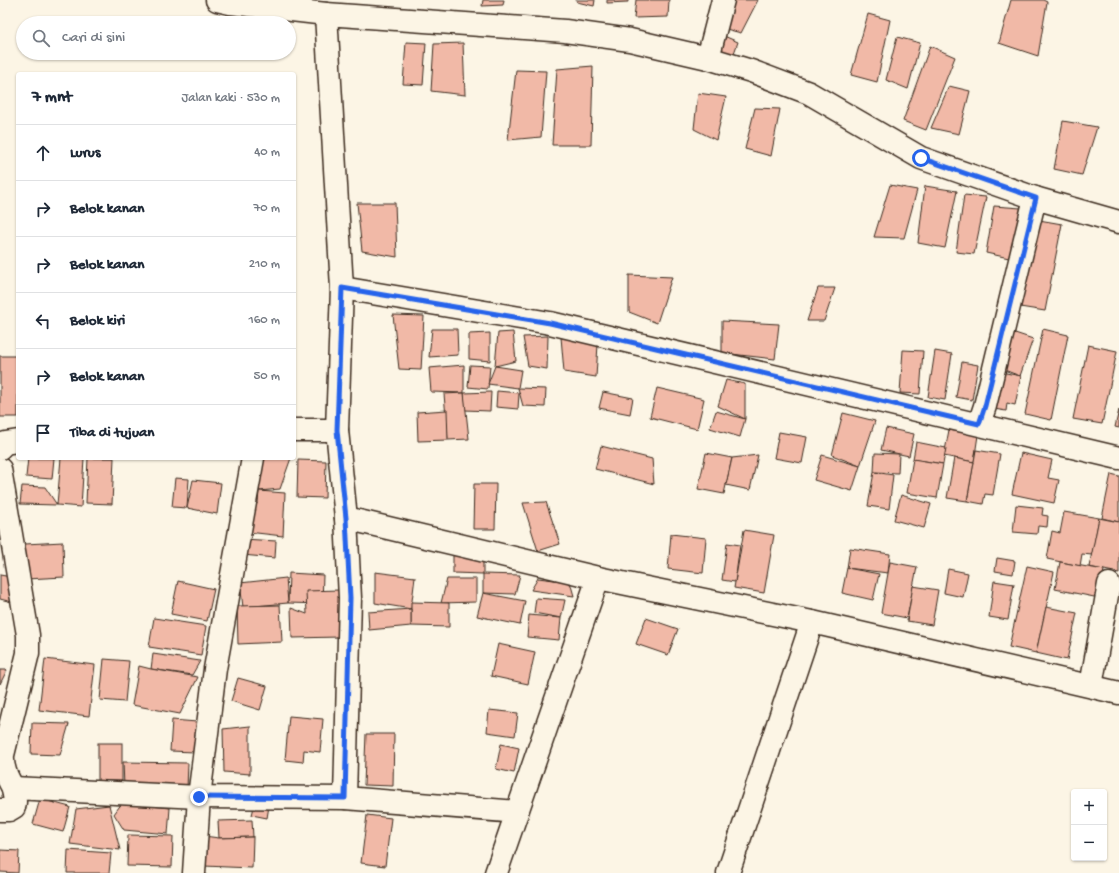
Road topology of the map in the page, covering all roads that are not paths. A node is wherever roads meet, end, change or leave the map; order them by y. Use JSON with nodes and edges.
{"nodes":[{"id":1,"x":217,"y":0,"type":"edge"},
{"id":2,"x":723,"y":0,"type":"edge"},
{"id":3,"x":326,"y":14,"type":"junction"},
{"id":4,"x":708,"y":58,"type":"junction"},
{"id":5,"x":1036,"y":198,"type":"junction"},
{"id":6,"x":1119,"y":222,"type":"edge"},
{"id":7,"x":342,"y":288,"type":"junction"},
{"id":8,"x":979,"y":424,"type":"junction"},
{"id":9,"x":296,"y":430,"type":"edge"},
{"id":10,"x":337,"y":430,"type":"junction"},
{"id":11,"x":16,"y":441,"type":"edge"},
{"id":12,"x":0,"y":448,"type":"edge"},
{"id":13,"x":1119,"y":458,"type":"edge"},
{"id":14,"x":253,"y":460,"type":"edge"},
{"id":15,"x":0,"y":469,"type":"edge"},
{"id":16,"x":346,"y":518,"type":"junction"},
{"id":17,"x":598,"y":578,"type":"junction"},
{"id":18,"x":1109,"y":584,"type":"dead end"},
{"id":19,"x":812,"y":622,"type":"junction"},
{"id":20,"x":1091,"y":686,"type":"junction"},
{"id":21,"x":1119,"y":693,"type":"edge"},
{"id":22,"x":13,"y":788,"type":"junction"},
{"id":23,"x":199,"y":797,"type":"junction"},
{"id":24,"x":345,"y":798,"type":"junction"},
{"id":25,"x":0,"y":810,"type":"edge"},
{"id":26,"x":517,"y":812,"type":"junction"},
{"id":27,"x":194,"y":873,"type":"edge"},
{"id":28,"x":496,"y":873,"type":"edge"},
{"id":29,"x":728,"y":873,"type":"edge"}],
"edges":[{"from":1,"to":3,"type":"street"},
{"from":2,"to":4,"type":"street"},
{"from":3,"to":4,"type":"street"},
{"from":3,"to":7,"type":"street"},
{"from":4,"to":5,"type":"street"},
{"from":5,"to":6,"type":"street"},
{"from":5,"to":8,"type":"street"},
{"from":7,"to":8,"type":"street"},
{"from":7,"to":10,"type":"street"},
{"from":8,"to":13,"type":"street"},
{"from":9,"to":10,"type":"street"},
{"from":10,"to":16,"type":"street"},
{"from":11,"to":12,"type":"street"},
{"from":14,"to":23,"type":"street"},
{"from":15,"to":22,"type":"street"},
{"from":16,"to":17,"type":"street"},
{"from":16,"to":24,"type":"street"},
{"from":17,"to":19,"type":"street"},
{"from":17,"to":26,"type":"street"},
{"from":18,"to":20,"type":"street"},
{"from":19,"to":20,"type":"street"},
{"from":19,"to":29,"type":"street"},
{"from":20,"to":21,"type":"street"},
{"from":22,"to":23,"type":"street"},
{"from":22,"to":25,"type":"street"},
{"from":23,"to":24,"type":"street"},
{"from":23,"to":27,"type":"street"},
{"from":24,"to":26,"type":"street"},
{"from":26,"to":28,"type":"street"}]}
